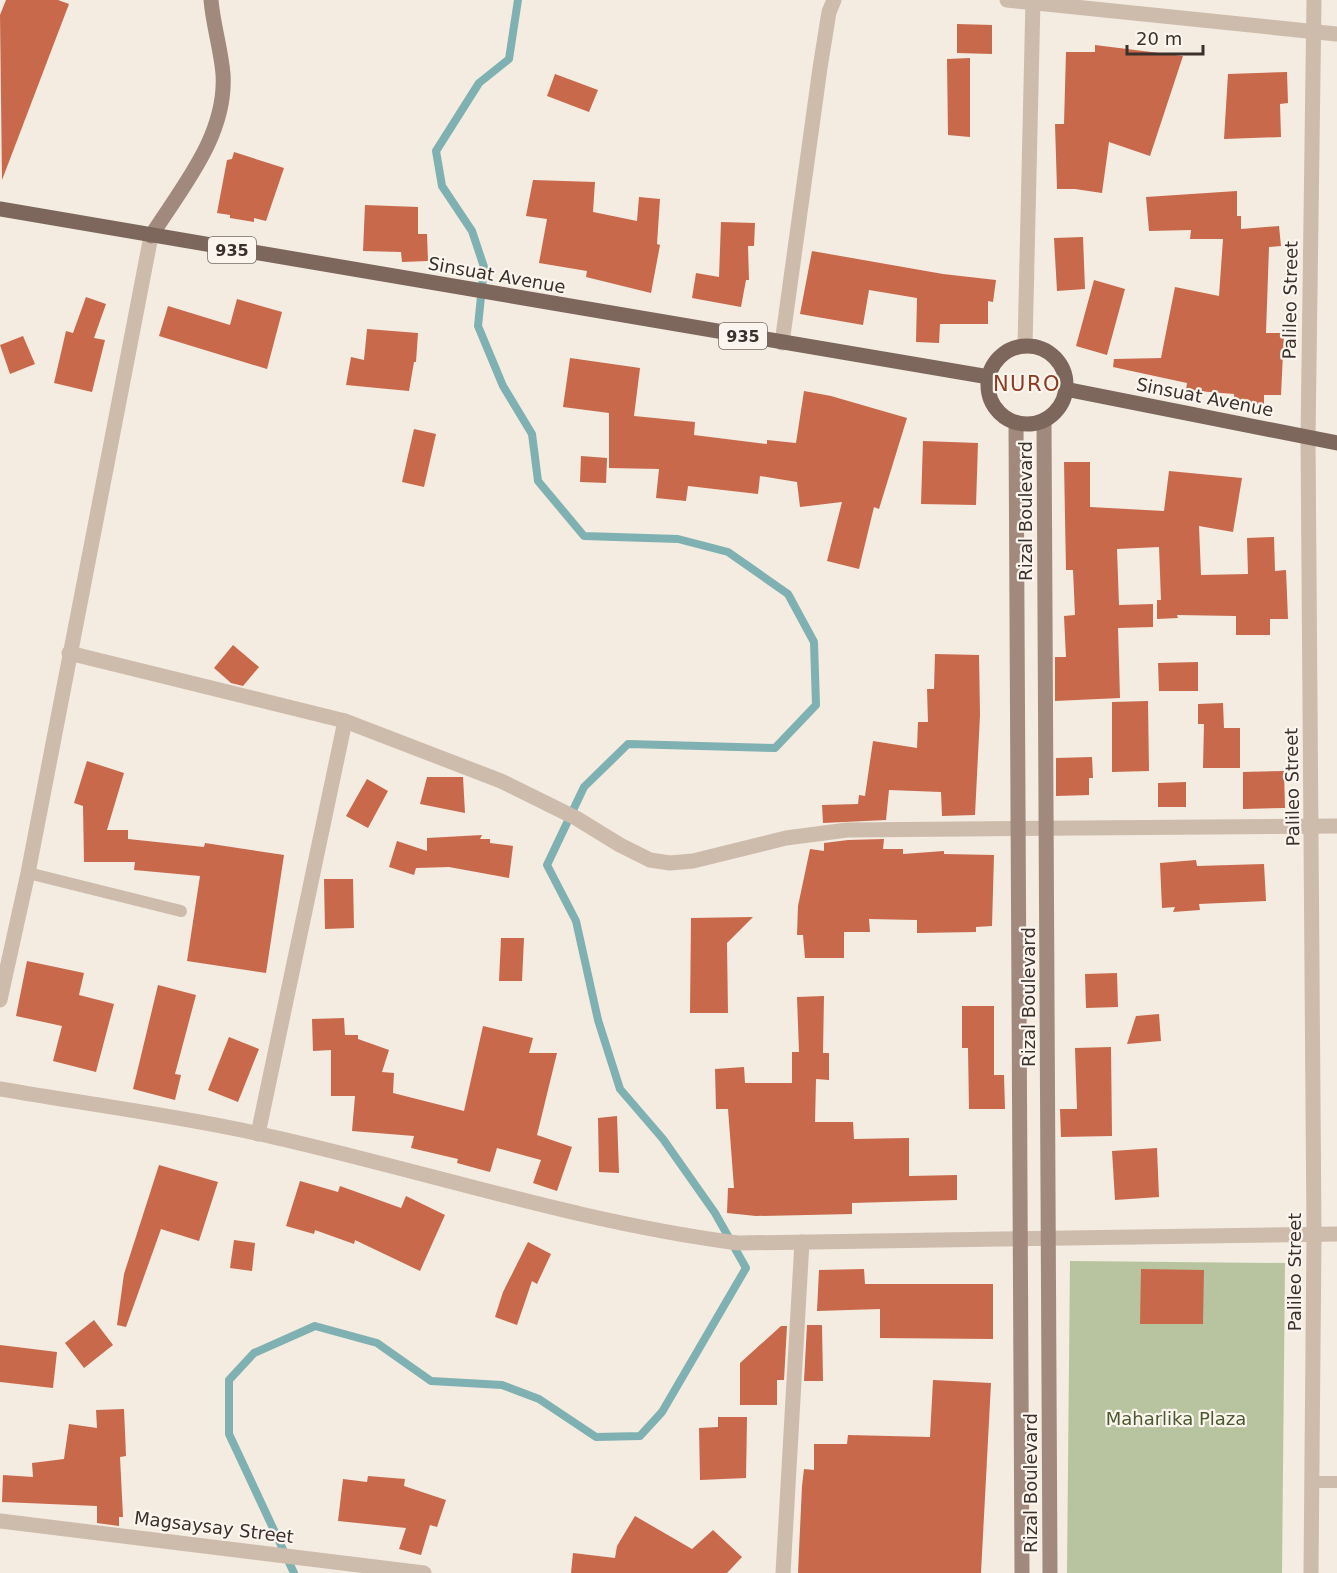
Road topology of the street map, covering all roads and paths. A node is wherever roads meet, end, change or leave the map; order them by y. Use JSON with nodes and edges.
{"nodes":[{"id":1,"x":211,"y":0,"type":"edge"},
{"id":2,"x":834,"y":0,"type":"edge"},
{"id":3,"x":1007,"y":0,"type":"edge"},
{"id":4,"x":1314,"y":0,"type":"edge"},
{"id":5,"x":1033,"y":2,"type":"edge"},
{"id":6,"x":1314,"y":33,"type":"junction"},
{"id":7,"x":1337,"y":34,"type":"edge"},
{"id":8,"x":0,"y":209,"type":"edge"},
{"id":9,"x":151,"y":236,"type":"junction"},
{"id":10,"x":782,"y":343,"type":"junction"},
{"id":11,"x":1025,"y":346,"type":"junction"},
{"id":12,"x":989,"y":377,"type":"junction"},
{"id":13,"x":1065,"y":389,"type":"junction"},
{"id":14,"x":1044,"y":420,"type":"junction"},
{"id":15,"x":1016,"y":423,"type":"junction"},
{"id":16,"x":1308,"y":438,"type":"junction"},
{"id":17,"x":1337,"y":443,"type":"edge"},
{"id":18,"x":69,"y":653,"type":"junction"},
{"id":19,"x":345,"y":721,"type":"junction"},
{"id":20,"x":1312,"y":826,"type":"junction"},
{"id":21,"x":1337,"y":826,"type":"edge"},
{"id":22,"x":1018,"y":827,"type":"junction"},
{"id":23,"x":1046,"y":827,"type":"junction"},
{"id":24,"x":27,"y":873,"type":"junction"},
{"id":25,"x":181,"y":911,"type":"dead end"},
{"id":26,"x":0,"y":1000,"type":"edge"},
{"id":27,"x":0,"y":1089,"type":"edge"},
{"id":28,"x":258,"y":1134,"type":"junction"},
{"id":29,"x":1337,"y":1234,"type":"edge"},
{"id":30,"x":1314,"y":1235,"type":"junction"},
{"id":31,"x":1048,"y":1236,"type":"junction"},
{"id":32,"x":1020,"y":1237,"type":"junction"},
{"id":33,"x":802,"y":1242,"type":"junction"},
{"id":34,"x":1312,"y":1482,"type":"junction"},
{"id":35,"x":1337,"y":1482,"type":"edge"},
{"id":36,"x":0,"y":1521,"type":"edge"},
{"id":37,"x":424,"y":1573,"type":"edge"},
{"id":38,"x":783,"y":1573,"type":"edge"},
{"id":39,"x":1023,"y":1573,"type":"edge"},
{"id":40,"x":1050,"y":1573,"type":"edge"},
{"id":41,"x":1311,"y":1573,"type":"edge"}],
"edges":[{"from":1,"to":9,"type":"main road"},
{"from":2,"to":10,"type":"street"},
{"from":3,"to":5,"type":"street"},
{"from":4,"to":6,"type":"street","name":"Palileo Street"},
{"from":5,"to":6,"type":"street"},
{"from":5,"to":11,"type":"street"},
{"from":6,"to":7,"type":"street"},
{"from":6,"to":16,"type":"street","name":"Palileo Street"},
{"from":8,"to":9,"type":"main road","name":"Sinsuat Avenue","number":"935"},
{"from":9,"to":10,"type":"main road","name":"Sinsuat Avenue","number":"935"},
{"from":9,"to":18,"type":"street"},
{"from":10,"to":12,"type":"main road","name":"Sinsuat Avenue","number":"935"},
{"from":11,"to":12,"type":"main road"},
{"from":11,"to":13,"type":"main road"},
{"from":12,"to":15,"type":"main road"},
{"from":13,"to":14,"type":"main road"},
{"from":13,"to":16,"type":"main road","name":"Sinsuat Avenue"},
{"from":14,"to":15,"type":"main road"},
{"from":14,"to":23,"type":"main road","name":"Rizal Boulevard"},
{"from":15,"to":22,"type":"main road","name":"Rizal Boulevard"},
{"from":16,"to":17,"type":"main road","name":"Sinsuat Avenue"},
{"from":16,"to":20,"type":"street","name":"Palileo Street"},
{"from":18,"to":19,"type":"street"},
{"from":18,"to":24,"type":"street"},
{"from":19,"to":22,"type":"street"},
{"from":19,"to":28,"type":"street"},
{"from":20,"to":21,"type":"street"},
{"from":20,"to":23,"type":"street"},
{"from":20,"to":30,"type":"street","name":"Palileo Street"},
{"from":22,"to":23,"type":"street"},
{"from":22,"to":32,"type":"main road","name":"Rizal Boulevard"},
{"from":23,"to":31,"type":"main road","name":"Rizal Boulevard"},
{"from":24,"to":25,"type":"lane"},
{"from":24,"to":26,"type":"street"},
{"from":27,"to":28,"type":"street"},
{"from":28,"to":33,"type":"street"},
{"from":29,"to":30,"type":"street"},
{"from":30,"to":31,"type":"street"},
{"from":30,"to":34,"type":"street","name":"Palileo Street"},
{"from":31,"to":32,"type":"street"},
{"from":31,"to":40,"type":"main road","name":"Rizal Boulevard"},
{"from":32,"to":33,"type":"street"},
{"from":32,"to":39,"type":"main road","name":"Rizal Boulevard"},
{"from":33,"to":38,"type":"street"},
{"from":34,"to":35,"type":"lane"},
{"from":34,"to":41,"type":"street","name":"Palileo Street"},
{"from":36,"to":37,"type":"street","name":"Magsaysay Street"}]}
